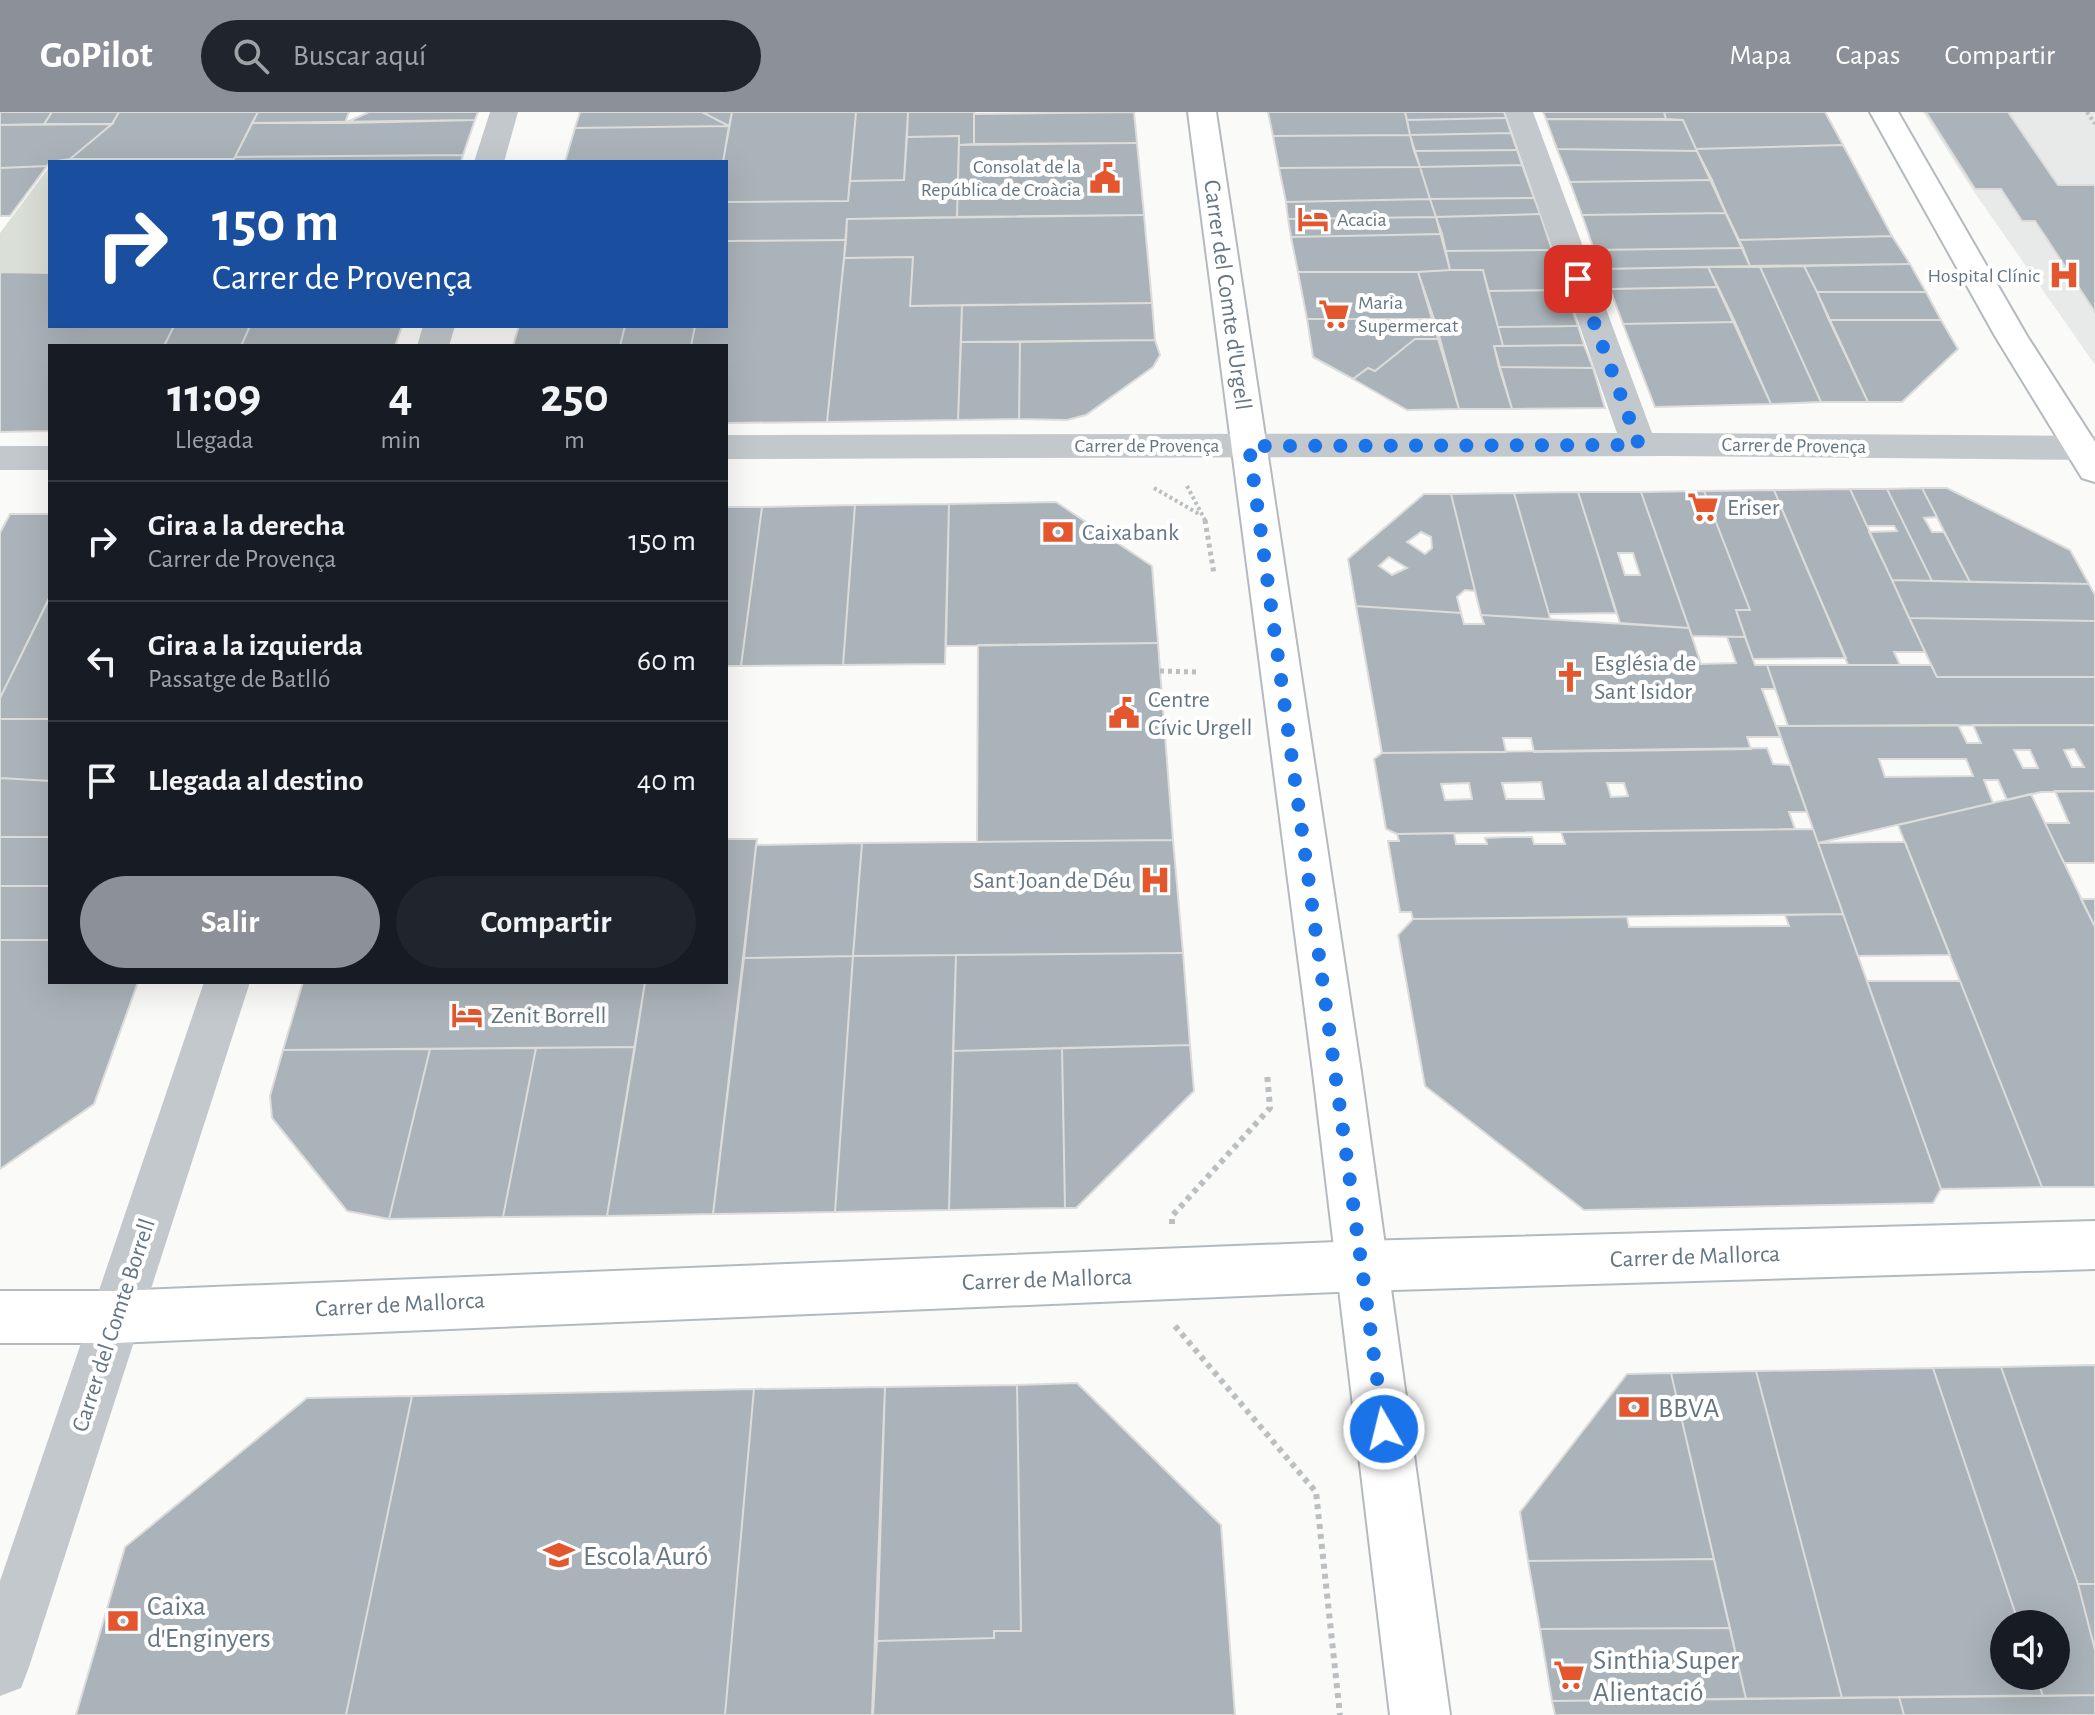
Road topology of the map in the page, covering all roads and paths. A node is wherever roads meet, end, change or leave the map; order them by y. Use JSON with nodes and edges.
{"nodes":[{"id":1,"x":504,"y":112,"type":"edge"},
{"id":2,"x":1202,"y":112,"type":"edge"},
{"id":3,"x":1519,"y":112,"type":"edge"},
{"id":4,"x":1884,"y":112,"type":"edge"},
{"id":5,"x":2087,"y":112,"type":"edge"},
{"id":6,"x":2095,"y":124,"type":"edge"},
{"id":7,"x":490,"y":160,"type":"edge"},
{"id":8,"x":1639,"y":445,"type":"junction"},
{"id":9,"x":1249,"y":446,"type":"junction"},
{"id":10,"x":728,"y":447,"type":"edge"},
{"id":11,"x":2090,"y":455,"type":"edge"},
{"id":12,"x":0,"y":458,"type":"edge"},
{"id":13,"x":48,"y":458,"type":"edge"},
{"id":14,"x":1152,"y":486,"type":"dead end"},
{"id":15,"x":1188,"y":493,"type":"dead end"},
{"id":16,"x":1205,"y":517,"type":"junction"},
{"id":17,"x":1214,"y":574,"type":"dead end"},
{"id":18,"x":1160,"y":671,"type":"dead end"},
{"id":19,"x":1198,"y":672,"type":"dead end"},
{"id":20,"x":226,"y":984,"type":"edge"},
{"id":21,"x":1267,"y":1073,"type":"dead end"},
{"id":22,"x":1172,"y":1216,"type":"dead end"},
{"id":23,"x":2095,"y":1245,"type":"edge"},
{"id":24,"x":1361,"y":1266,"type":"junction"},
{"id":25,"x":0,"y":1317,"type":"edge"},
{"id":26,"x":115,"y":1317,"type":"junction"},
{"id":27,"x":1175,"y":1330,"type":"dead end"},
{"id":28,"x":0,"y":1667,"type":"edge"},
{"id":29,"x":1340,"y":1715,"type":"edge"},
{"id":30,"x":1420,"y":1715,"type":"edge"}],
"edges":[{"from":1,"to":7,"type":"street"},
{"from":2,"to":9,"type":"main road","name":"Carrer del Comte d'Urgell"},
{"from":3,"to":8,"type":"street"},
{"from":4,"to":11,"type":"main road"},
{"from":5,"to":6,"type":"path"},
{"from":8,"to":9,"type":"street","name":"Carrer de Provença"},
{"from":8,"to":11,"type":"street","name":"Carrer de Provença"},
{"from":9,"to":10,"type":"street","name":"Carrer de Provença"},
{"from":9,"to":24,"type":"main road","name":"Carrer del Comte d'Urgell"},
{"from":12,"to":13,"type":"street"},
{"from":14,"to":16,"type":"path"},
{"from":15,"to":16,"type":"path"},
{"from":16,"to":17,"type":"path"},
{"from":18,"to":19,"type":"path"},
{"from":20,"to":26,"type":"street","name":"Carrer del Comte Borrell"},
{"from":21,"to":22,"type":"path"},
{"from":23,"to":24,"type":"main road","name":"Carrer de Mallorca"},
{"from":24,"to":26,"type":"main road","name":"Carrer de Mallorca"},
{"from":24,"to":30,"type":"main road","name":"Carrer del Comte d'Urgell"},
{"from":25,"to":26,"type":"main road","name":"Carrer de Mallorca"},
{"from":26,"to":28,"type":"street","name":"Carrer del Comte Borrell"},
{"from":27,"to":29,"type":"path"}]}
